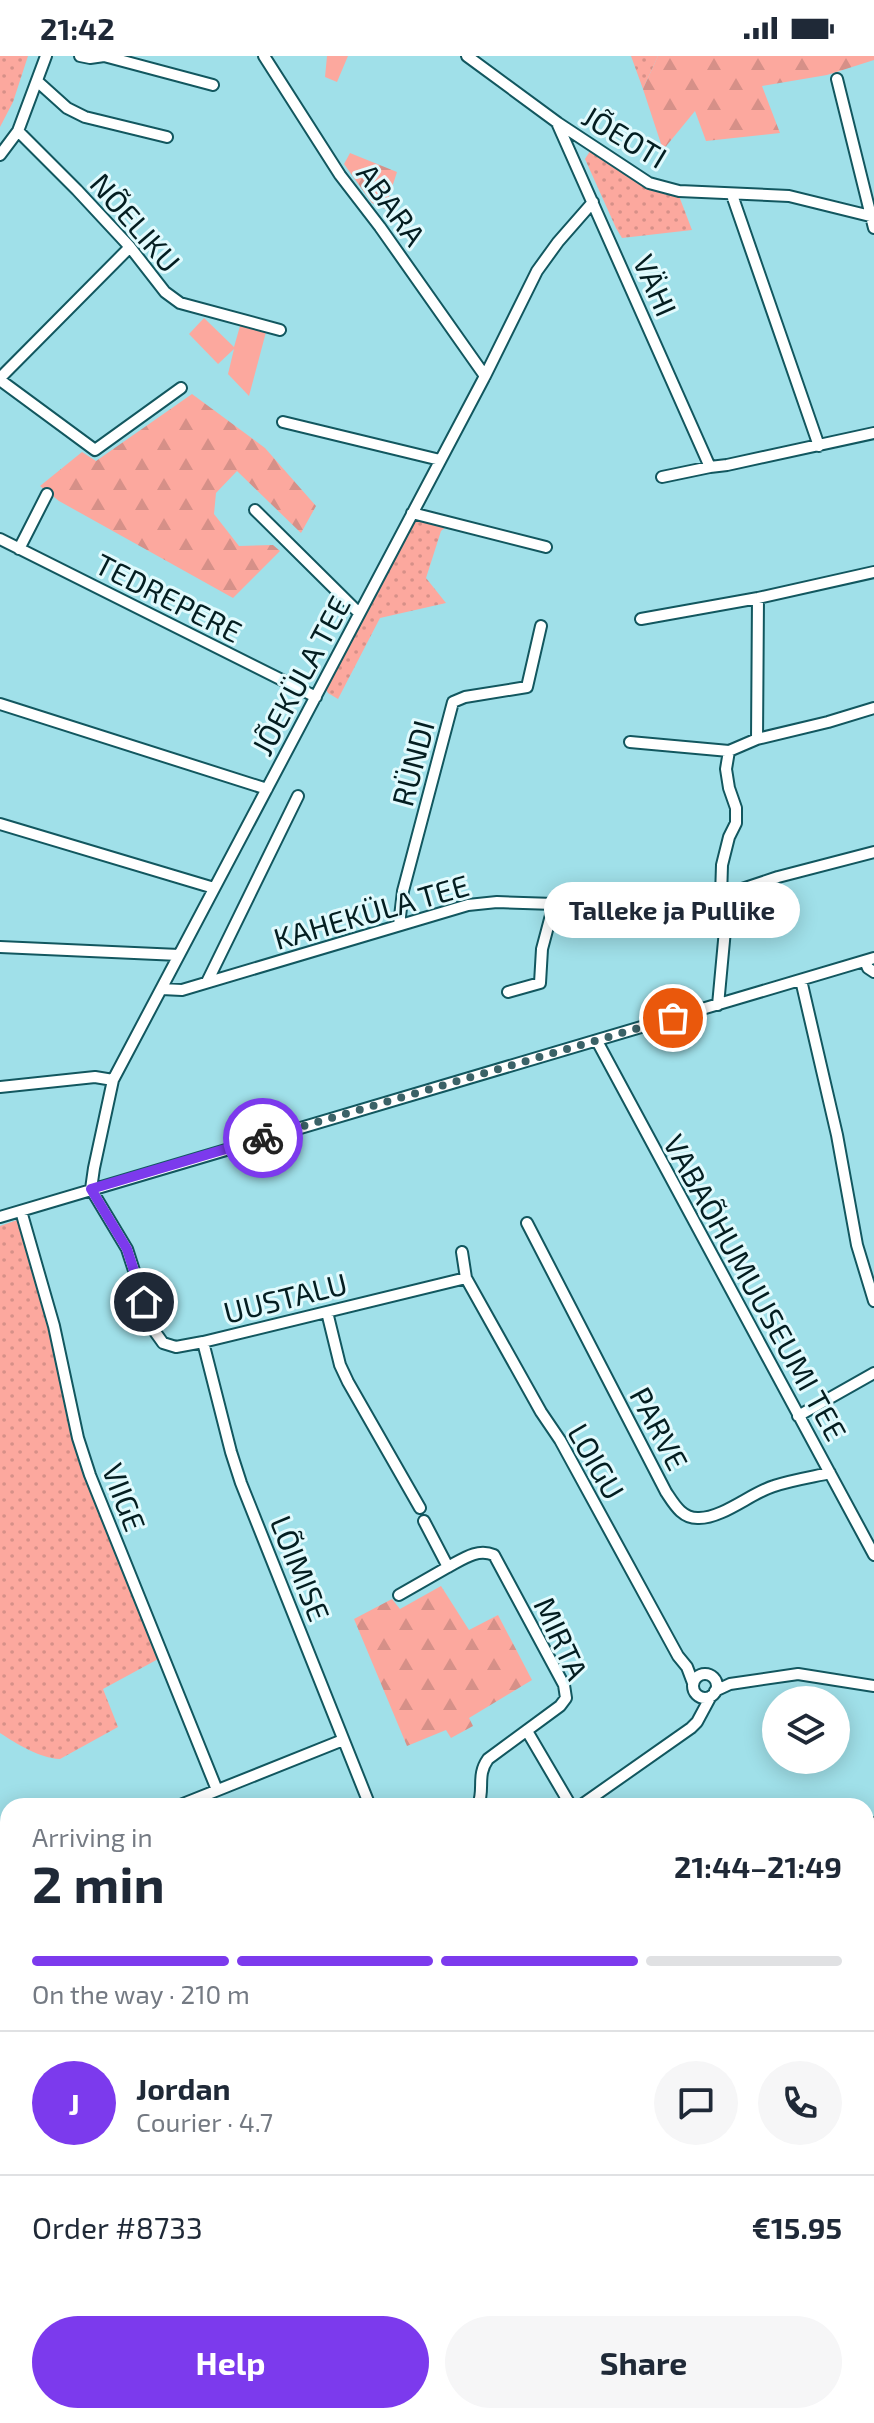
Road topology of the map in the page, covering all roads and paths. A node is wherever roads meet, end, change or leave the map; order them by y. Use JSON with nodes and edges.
{"nodes":[{"id":1,"x":46,"y":56,"type":"edge"},
{"id":2,"x":80,"y":56,"type":"edge"},
{"id":3,"x":104,"y":56,"type":"edge"},
{"id":4,"x":264,"y":56,"type":"edge"},
{"id":5,"x":467,"y":56,"type":"edge"},
{"id":6,"x":837,"y":79,"type":"dead end"},
{"id":7,"x":37,"y":81,"type":"junction"},
{"id":8,"x":213,"y":85,"type":"dead end"},
{"id":9,"x":558,"y":123,"type":"junction"},
{"id":10,"x":18,"y":131,"type":"junction"},
{"id":11,"x":167,"y":137,"type":"dead end"},
{"id":12,"x":0,"y":155,"type":"edge"},
{"id":13,"x":732,"y":195,"type":"junction"},
{"id":14,"x":593,"y":202,"type":"junction"},
{"id":15,"x":872,"y":216,"type":"edge"},
{"id":16,"x":874,"y":228,"type":"edge"},
{"id":17,"x":130,"y":247,"type":"junction"},
{"id":18,"x":280,"y":330,"type":"dead end"},
{"id":19,"x":485,"y":376,"type":"junction"},
{"id":20,"x":0,"y":379,"type":"edge"},
{"id":21,"x":181,"y":388,"type":"dead end"},
{"id":22,"x":283,"y":422,"type":"dead end"},
{"id":23,"x":874,"y":433,"type":"edge"},
{"id":24,"x":819,"y":446,"type":"junction"},
{"id":25,"x":440,"y":460,"type":"junction"},
{"id":26,"x":710,"y":467,"type":"junction"},
{"id":27,"x":662,"y":477,"type":"dead end"},
{"id":28,"x":47,"y":494,"type":"dead end"},
{"id":29,"x":255,"y":510,"type":"dead end"},
{"id":30,"x":412,"y":513,"type":"junction"},
{"id":31,"x":0,"y":539,"type":"edge"},
{"id":32,"x":546,"y":547,"type":"dead end"},
{"id":33,"x":19,"y":549,"type":"junction"},
{"id":34,"x":874,"y":572,"type":"edge"},
{"id":35,"x":758,"y":598,"type":"junction"},
{"id":36,"x":359,"y":613,"type":"junction"},
{"id":37,"x":641,"y":619,"type":"dead end"},
{"id":38,"x":541,"y":626,"type":"dead end"},
{"id":39,"x":316,"y":697,"type":"junction"},
{"id":40,"x":0,"y":704,"type":"edge"},
{"id":41,"x":874,"y":708,"type":"edge"},
{"id":42,"x":757,"y":739,"type":"junction"},
{"id":43,"x":630,"y":742,"type":"dead end"},
{"id":44,"x":729,"y":751,"type":"junction"},
{"id":45,"x":267,"y":789,"type":"junction"},
{"id":46,"x":298,"y":796,"type":"dead end"},
{"id":47,"x":0,"y":824,"type":"edge"},
{"id":48,"x":874,"y":852,"type":"edge"},
{"id":49,"x":214,"y":888,"type":"junction"},
{"id":50,"x":721,"y":897,"type":"junction"},
{"id":51,"x":554,"y":904,"type":"junction"},
{"id":52,"x":399,"y":925,"type":"junction"},
{"id":53,"x":0,"y":947,"type":"edge"},
{"id":54,"x":179,"y":955,"type":"junction"},
{"id":55,"x":869,"y":960,"type":"edge"},
{"id":56,"x":874,"y":972,"type":"edge"},
{"id":57,"x":801,"y":980,"type":"junction"},
{"id":58,"x":207,"y":982,"type":"junction"},
{"id":59,"x":162,"y":989,"type":"junction"},
{"id":60,"x":508,"y":992,"type":"dead end"},
{"id":61,"x":718,"y":1005,"type":"junction"},
{"id":62,"x":597,"y":1041,"type":"junction"},
{"id":63,"x":113,"y":1080,"type":"junction"},
{"id":64,"x":0,"y":1087,"type":"edge"},
{"id":65,"x":91,"y":1189,"type":"junction"},
{"id":66,"x":21,"y":1211,"type":"junction"},
{"id":67,"x":0,"y":1217,"type":"edge"},
{"id":68,"x":527,"y":1223,"type":"dead end"},
{"id":69,"x":462,"y":1252,"type":"dead end"},
{"id":70,"x":466,"y":1278,"type":"junction"},
{"id":71,"x":874,"y":1301,"type":"edge"},
{"id":72,"x":327,"y":1312,"type":"junction"},
{"id":73,"x":203,"y":1342,"type":"junction"},
{"id":74,"x":874,"y":1373,"type":"edge"},
{"id":75,"x":798,"y":1416,"type":"junction"},
{"id":76,"x":830,"y":1473,"type":"junction"},
{"id":77,"x":420,"y":1508,"type":"dead end"},
{"id":78,"x":424,"y":1521,"type":"dead end"},
{"id":79,"x":874,"y":1555,"type":"edge"},
{"id":80,"x":448,"y":1567,"type":"junction"},
{"id":81,"x":399,"y":1595,"type":"dead end"},
{"id":82,"x":702,"y":1679,"type":"junction"},
{"id":83,"x":730,"y":1684,"type":"junction"},
{"id":84,"x":874,"y":1686,"type":"edge"},
{"id":85,"x":713,"y":1694,"type":"junction"},
{"id":86,"x":697,"y":1695,"type":"junction"},
{"id":87,"x":702,"y":1713,"type":"junction"},
{"id":88,"x":527,"y":1731,"type":"junction"},
{"id":89,"x":343,"y":1740,"type":"junction"},
{"id":90,"x":217,"y":1790,"type":"junction"},
{"id":91,"x":198,"y":1798,"type":"edge"},
{"id":92,"x":367,"y":1798,"type":"edge"},
{"id":93,"x":481,"y":1798,"type":"edge"},
{"id":94,"x":566,"y":1798,"type":"edge"},
{"id":95,"x":591,"y":1798,"type":"edge"}],
"edges":[{"from":1,"to":7,"type":"street"},
{"from":2,"to":3,"type":"street"},
{"from":3,"to":8,"type":"street"},
{"from":4,"to":19,"type":"street","name":"ABARA"},
{"from":5,"to":9,"type":"street","name":"JÕEOTI"},
{"from":6,"to":15,"type":"street"},
{"from":7,"to":10,"type":"street"},
{"from":7,"to":11,"type":"street"},
{"from":9,"to":13,"type":"street","name":"JÕEOTI"},
{"from":9,"to":14,"type":"street","name":"VÄHI"},
{"from":10,"to":12,"type":"street"},
{"from":10,"to":17,"type":"street","name":"NÕELIKU"},
{"from":13,"to":15,"type":"street","name":"JÕEOTI"},
{"from":13,"to":24,"type":"street"},
{"from":14,"to":19,"type":"street","name":"JÕEKÜLA TEE"},
{"from":14,"to":26,"type":"street","name":"VÄHI"},
{"from":15,"to":16,"type":"street"},
{"from":17,"to":18,"type":"street","name":"NÕELIKU"},
{"from":17,"to":20,"type":"street"},
{"from":19,"to":25,"type":"street","name":"JÕEKÜLA TEE"},
{"from":20,"to":21,"type":"street"},
{"from":22,"to":25,"type":"street"},
{"from":23,"to":24,"type":"street"},
{"from":24,"to":26,"type":"street"},
{"from":25,"to":30,"type":"street","name":"JÕEKÜLA TEE"},
{"from":26,"to":27,"type":"street"},
{"from":28,"to":33,"type":"street"},
{"from":29,"to":36,"type":"street"},
{"from":30,"to":32,"type":"street"},
{"from":30,"to":36,"type":"street","name":"JÕEKÜLA TEE"},
{"from":31,"to":33,"type":"street","name":"TEDREPERE"},
{"from":33,"to":39,"type":"street","name":"TEDREPERE"},
{"from":34,"to":35,"type":"street"},
{"from":35,"to":37,"type":"street"},
{"from":35,"to":42,"type":"street"},
{"from":36,"to":39,"type":"street","name":"JÕEKÜLA TEE"},
{"from":38,"to":52,"type":"street","name":"RÜNDI"},
{"from":39,"to":45,"type":"street","name":"JÕEKÜLA TEE"},
{"from":40,"to":45,"type":"street"},
{"from":41,"to":42,"type":"street"},
{"from":42,"to":44,"type":"street"},
{"from":43,"to":44,"type":"street"},
{"from":44,"to":50,"type":"street"},
{"from":45,"to":49,"type":"street","name":"JÕEKÜLA TEE"},
{"from":46,"to":58,"type":"street"},
{"from":47,"to":49,"type":"street"},
{"from":48,"to":50,"type":"street","name":"KAHEKÜLA TEE"},
{"from":49,"to":54,"type":"street","name":"JÕEKÜLA TEE"},
{"from":50,"to":51,"type":"street","name":"KAHEKÜLA TEE"},
{"from":50,"to":61,"type":"street"},
{"from":51,"to":52,"type":"street","name":"KAHEKÜLA TEE"},
{"from":51,"to":60,"type":"street"},
{"from":52,"to":58,"type":"street","name":"KAHEKÜLA TEE"},
{"from":53,"to":54,"type":"street"},
{"from":54,"to":59,"type":"street","name":"JÕEKÜLA TEE"},
{"from":55,"to":56,"type":"street"},
{"from":55,"to":57,"type":"street"},
{"from":57,"to":61,"type":"street"},
{"from":57,"to":71,"type":"street"},
{"from":58,"to":59,"type":"street","name":"KAHEKÜLA TEE"},
{"from":59,"to":63,"type":"street","name":"JÕEKÜLA TEE"},
{"from":61,"to":62,"type":"street"},
{"from":62,"to":65,"type":"street"},
{"from":62,"to":75,"type":"street","name":"VABAÕHUMUUSEUMI TEE"},
{"from":63,"to":64,"type":"street"},
{"from":63,"to":65,"type":"street","name":"JÕEKÜLA TEE"},
{"from":65,"to":66,"type":"street"},
{"from":65,"to":73,"type":"street","name":"UUSTALU"},
{"from":66,"to":67,"type":"street"},
{"from":66,"to":90,"type":"street","name":"VIIGE"},
{"from":68,"to":76,"type":"street","name":"PARVE"},
{"from":69,"to":70,"type":"street"},
{"from":70,"to":72,"type":"street","name":"UUSTALU"},
{"from":70,"to":82,"type":"street","name":"LOIGU"},
{"from":72,"to":73,"type":"street","name":"UUSTALU"},
{"from":72,"to":77,"type":"street"},
{"from":73,"to":89,"type":"street","name":"LÕIMISE"},
{"from":74,"to":75,"type":"street"},
{"from":75,"to":76,"type":"street","name":"VABAÕHUMUUSEUMI TEE"},
{"from":76,"to":79,"type":"street","name":"VABAÕHUMUUSEUMI TEE"},
{"from":78,"to":80,"type":"street"},
{"from":80,"to":81,"type":"street"},
{"from":80,"to":88,"type":"street","name":"MIRTA"},
{"from":82,"to":83,"type":"street","name":"LOIGU"},
{"from":82,"to":85,"type":"street"},
{"from":82,"to":86,"type":"street"},
{"from":83,"to":84,"type":"street","name":"LOIGU"},
{"from":83,"to":85,"type":"street","name":"LOIGU"},
{"from":85,"to":86,"type":"street"},
{"from":85,"to":87,"type":"street"},
{"from":86,"to":87,"type":"street"},
{"from":87,"to":95,"type":"street"},
{"from":88,"to":93,"type":"street","name":"MIRTA"},
{"from":88,"to":94,"type":"street"},
{"from":89,"to":90,"type":"street"},
{"from":89,"to":92,"type":"street","name":"LÕIMISE"},
{"from":90,"to":91,"type":"street"}]}
